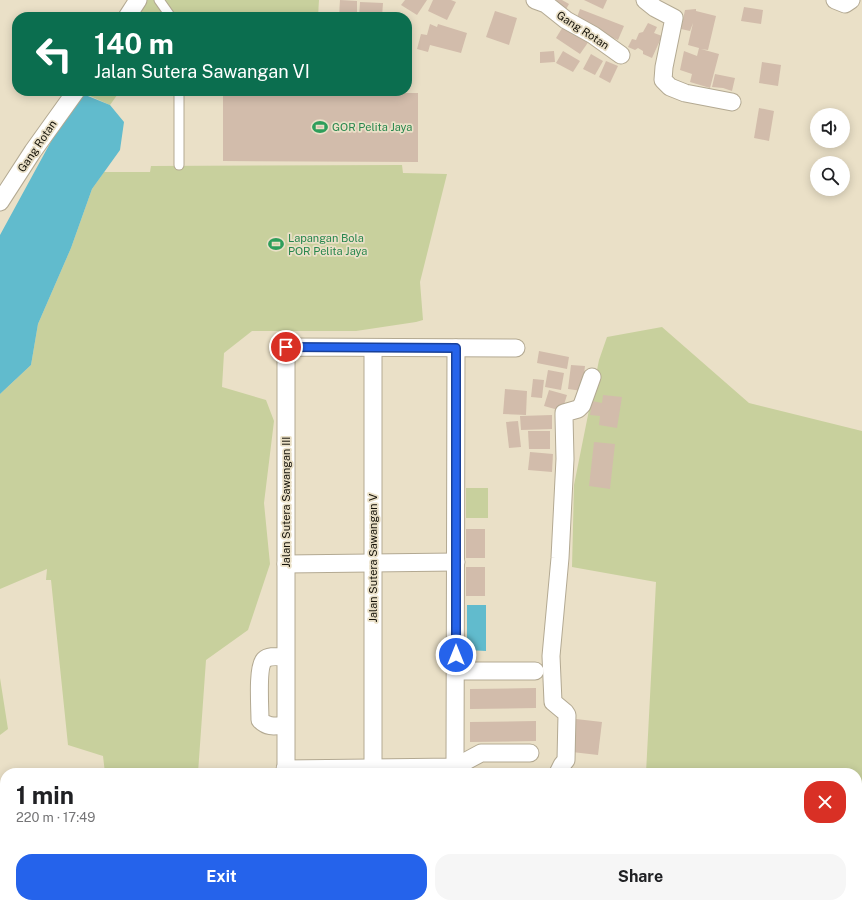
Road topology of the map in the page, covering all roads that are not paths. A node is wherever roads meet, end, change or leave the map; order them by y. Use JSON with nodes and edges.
{"nodes":[{"id":1,"x":138,"y":0,"type":"edge"},
{"id":2,"x":159,"y":0,"type":"edge"},
{"id":3,"x":645,"y":0,"type":"edge"},
{"id":4,"x":835,"y":0,"type":"edge"},
{"id":5,"x":851,"y":0,"type":"edge"},
{"id":6,"x":543,"y":1,"type":"edge"},
{"id":7,"x":130,"y":12,"type":"edge"},
{"id":8,"x":167,"y":12,"type":"edge"},
{"id":9,"x":621,"y":55,"type":"dead end"},
{"id":10,"x":72,"y":96,"type":"edge"},
{"id":11,"x":179,"y":96,"type":"edge"},
{"id":12,"x":732,"y":102,"type":"dead end"},
{"id":13,"x":179,"y":165,"type":"dead end"},
{"id":14,"x":0,"y":202,"type":"edge"},
{"id":15,"x":373,"y":348,"type":"junction"},
{"id":16,"x":456,"y":348,"type":"junction"},
{"id":17,"x":516,"y":348,"type":"dead end"},
{"id":18,"x":592,"y":377,"type":"dead end"},
{"id":19,"x":456,"y":562,"type":"junction"},
{"id":20,"x":373,"y":563,"type":"junction"},
{"id":21,"x":286,"y":564,"type":"junction"},
{"id":22,"x":286,"y":657,"type":"junction"},
{"id":23,"x":456,"y":671,"type":"junction"},
{"id":24,"x":535,"y":671,"type":"dead end"},
{"id":25,"x":286,"y":725,"type":"junction"},
{"id":26,"x":530,"y":753,"type":"dead end"},
{"id":27,"x":455,"y":767,"type":"junction"},
{"id":28,"x":286,"y":768,"type":"edge"},
{"id":29,"x":373,"y":768,"type":"edge"},
{"id":30,"x":443,"y":768,"type":"edge"},
{"id":31,"x":560,"y":768,"type":"edge"}],
"edges":[{"from":1,"to":7,"type":"street"},
{"from":2,"to":8,"type":"lane"},
{"from":3,"to":12,"type":"street"},
{"from":4,"to":5,"type":"street"},
{"from":6,"to":9,"type":"street","name":"Gang Rotan"},
{"from":10,"to":14,"type":"street","name":"Gang Rotan"},
{"from":11,"to":13,"type":"lane"},
{"from":15,"to":16,"type":"street"},
{"from":15,"to":20,"type":"street","name":"Jalan Sutera Sawangan V"},
{"from":15,"to":21,"type":"street","name":"Jalan Sutera Sawangan III"},
{"from":16,"to":17,"type":"street"},
{"from":16,"to":19,"type":"street"},
{"from":18,"to":31,"type":"street"},
{"from":19,"to":20,"type":"street"},
{"from":19,"to":23,"type":"street"},
{"from":20,"to":21,"type":"street"},
{"from":20,"to":29,"type":"street","name":"Jalan Sutera Sawangan V"},
{"from":21,"to":22,"type":"street","name":"Jalan Sutera Sawangan III"},
{"from":22,"to":25,"type":"street","name":"Jalan Sutera Sawangan III"},
{"from":22,"to":25,"type":"street"},
{"from":23,"to":24,"type":"street"},
{"from":23,"to":27,"type":"street"},
{"from":25,"to":28,"type":"street","name":"Jalan Sutera Sawangan III"},
{"from":26,"to":27,"type":"street"},
{"from":27,"to":30,"type":"street"}]}
